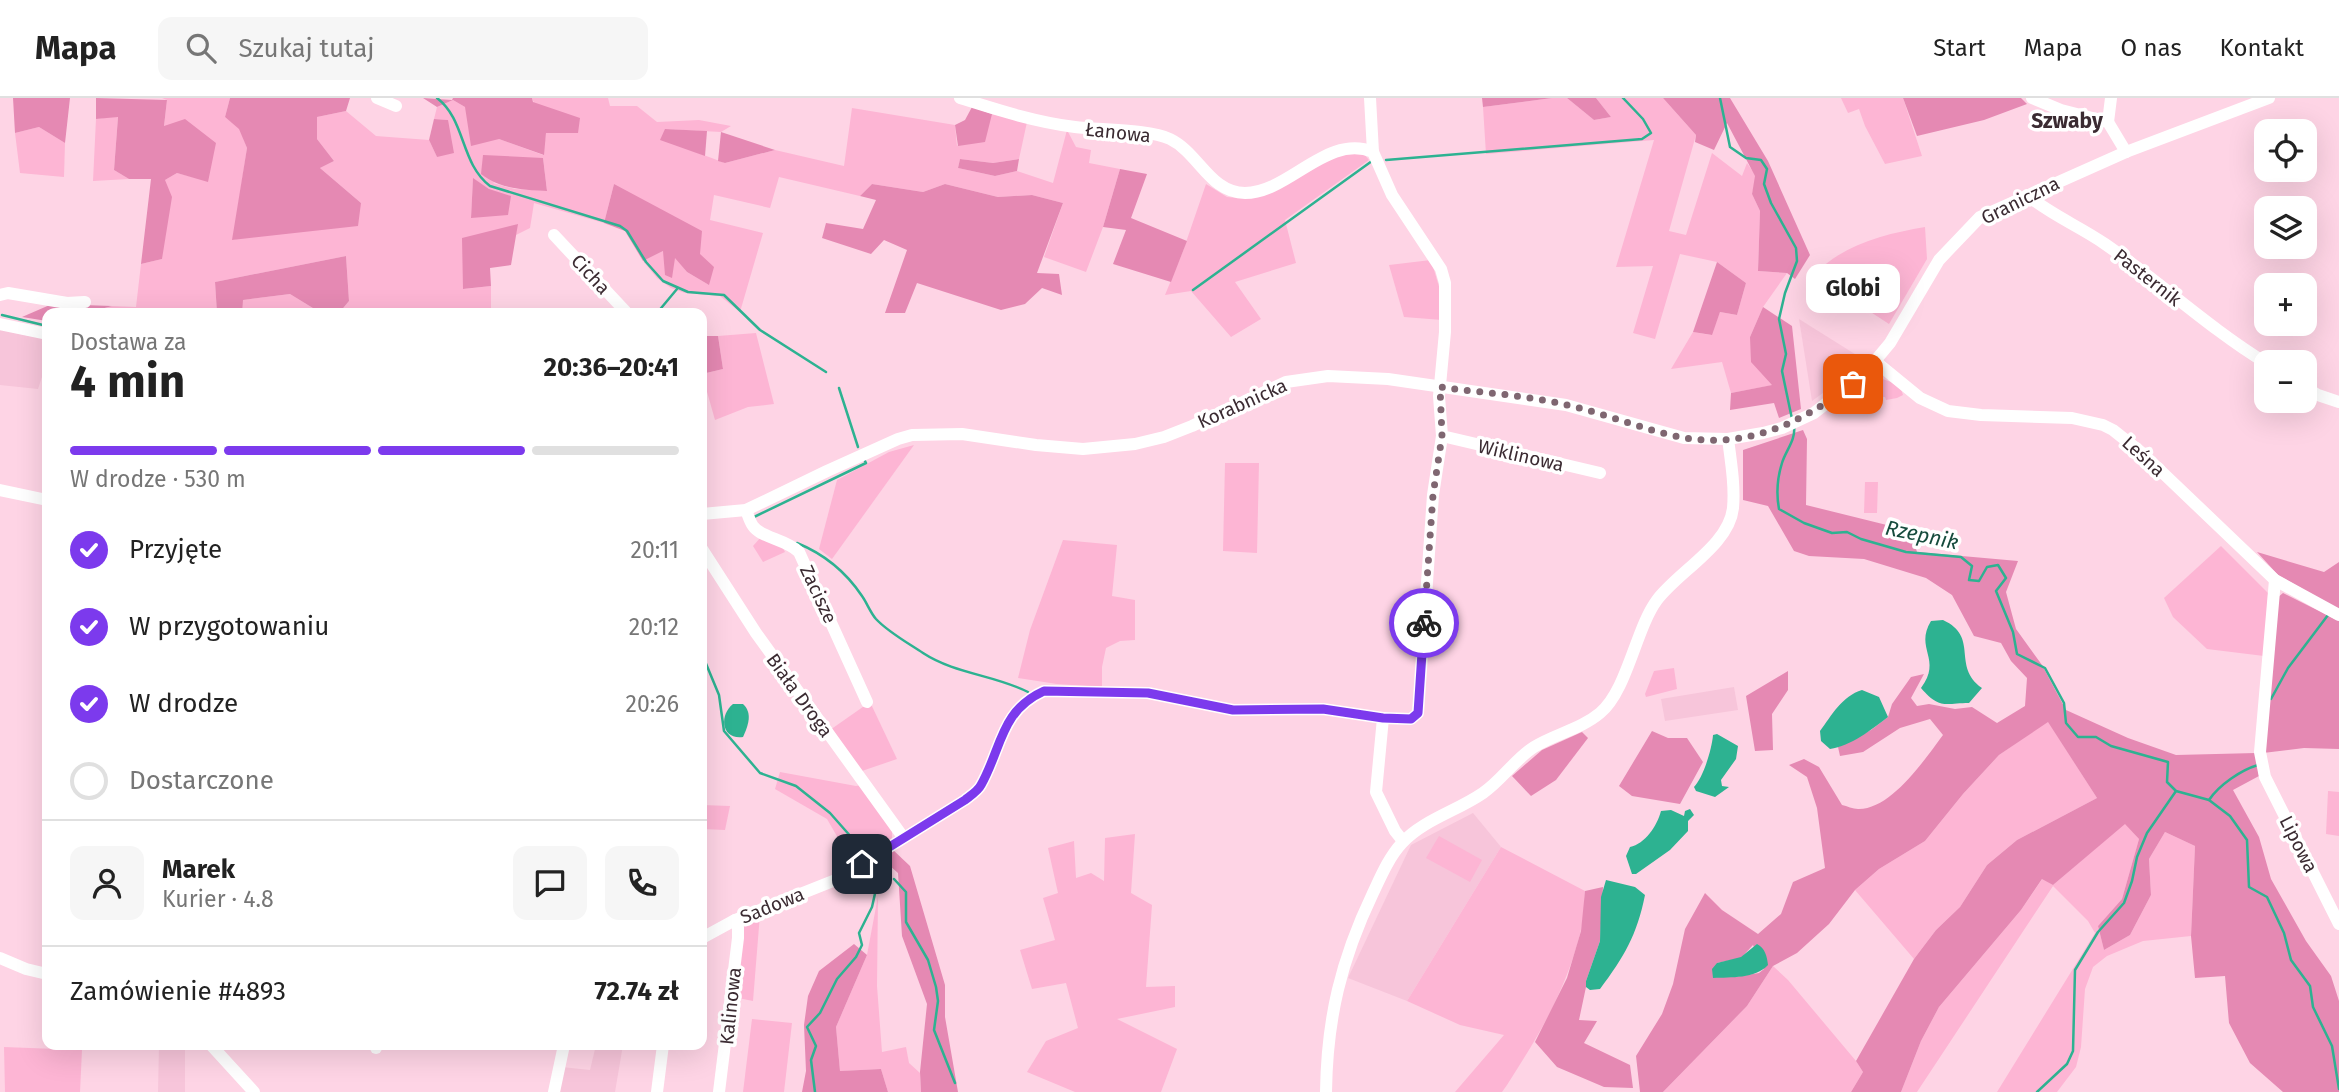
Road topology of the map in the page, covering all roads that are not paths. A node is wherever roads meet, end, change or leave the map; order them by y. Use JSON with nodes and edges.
{"nodes":[{"id":1,"x":377,"y":98,"type":"edge"},
{"id":2,"x":960,"y":98,"type":"edge"},
{"id":3,"x":1370,"y":98,"type":"edge"},
{"id":4,"x":2032,"y":98,"type":"edge"},
{"id":5,"x":2111,"y":98,"type":"edge"},
{"id":6,"x":2269,"y":98,"type":"edge"},
{"id":7,"x":396,"y":106,"type":"dead end"},
{"id":8,"x":2108,"y":122,"type":"junction"},
{"id":9,"x":1373,"y":152,"type":"junction"},
{"id":10,"x":2126,"y":152,"type":"junction"},
{"id":11,"x":2026,"y":195,"type":"junction"},
{"id":12,"x":554,"y":235,"type":"dead end"},
{"id":13,"x":0,"y":295,"type":"edge"},
{"id":14,"x":85,"y":302,"type":"dead end"},
{"id":15,"x":622,"y":308,"type":"edge"},
{"id":16,"x":0,"y":324,"type":"edge"},
{"id":17,"x":42,"y":333,"type":"edge"},
{"id":18,"x":2254,"y":356,"type":"edge"},
{"id":19,"x":1876,"y":362,"type":"junction"},
{"id":20,"x":1440,"y":387,"type":"junction"},
{"id":21,"x":2317,"y":394,"type":"edge"},
{"id":22,"x":1830,"y":402,"type":"joint"},
{"id":23,"x":2339,"y":402,"type":"edge"},
{"id":24,"x":1442,"y":436,"type":"junction"},
{"id":25,"x":1728,"y":439,"type":"junction"},
{"id":26,"x":1600,"y":473,"type":"dead end"},
{"id":27,"x":0,"y":489,"type":"edge"},
{"id":28,"x":42,"y":499,"type":"edge"},
{"id":29,"x":746,"y":510,"type":"junction"},
{"id":30,"x":707,"y":514,"type":"edge"},
{"id":31,"x":707,"y":557,"type":"edge"},
{"id":32,"x":2276,"y":580,"type":"junction"},
{"id":33,"x":2339,"y":615,"type":"edge"},
{"id":34,"x":867,"y":702,"type":"dead end"},
{"id":35,"x":1383,"y":718,"type":"junction"},
{"id":36,"x":903,"y":837,"type":"junction"},
{"id":37,"x":1404,"y":841,"type":"junction"},
{"id":38,"x":735,"y":920,"type":"junction"},
{"id":39,"x":2339,"y":924,"type":"edge"},
{"id":40,"x":707,"y":935,"type":"edge"},
{"id":41,"x":0,"y":957,"type":"edge"},
{"id":42,"x":42,"y":973,"type":"edge"},
{"id":43,"x":216,"y":1050,"type":"edge"},
{"id":44,"x":563,"y":1050,"type":"edge"},
{"id":45,"x":662,"y":1050,"type":"edge"},
{"id":46,"x":254,"y":1092,"type":"edge"},
{"id":47,"x":554,"y":1092,"type":"edge"},
{"id":48,"x":657,"y":1092,"type":"edge"},
{"id":49,"x":719,"y":1092,"type":"edge"},
{"id":50,"x":1326,"y":1092,"type":"edge"}],
"edges":[{"from":1,"to":7,"type":"street"},
{"from":2,"to":9,"type":"street","name":"Łanowa"},
{"from":3,"to":9,"type":"street"},
{"from":4,"to":8,"type":"street"},
{"from":5,"to":8,"type":"street"},
{"from":6,"to":10,"type":"street","name":"Graniczna"},
{"from":8,"to":10,"type":"street"},
{"from":9,"to":20,"type":"street"},
{"from":10,"to":11,"type":"street","name":"Graniczna"},
{"from":11,"to":18,"type":"street","name":"Pasternik"},
{"from":11,"to":19,"type":"street","name":"Graniczna"},
{"from":12,"to":15,"type":"street","name":"Cicha"},
{"from":13,"to":14,"type":"street"},
{"from":16,"to":17,"type":"street"},
{"from":19,"to":22,"type":"street","name":"Graniczna"},
{"from":19,"to":32,"type":"street","name":"Leśna"},
{"from":20,"to":24,"type":"street"},
{"from":20,"to":25,"type":"street","name":"Korabnicka"},
{"from":20,"to":29,"type":"street","name":"Korabnicka"},
{"from":21,"to":23,"type":"street"},
{"from":22,"to":25,"type":"street","name":"Korabnicka"},
{"from":24,"to":26,"type":"street","name":"Wiklinowa"},
{"from":24,"to":35,"type":"street"},
{"from":25,"to":37,"type":"street"},
{"from":27,"to":28,"type":"street"},
{"from":29,"to":30,"type":"street","name":"Korabnicka"},
{"from":29,"to":34,"type":"street","name":"Zacisze"},
{"from":31,"to":36,"type":"street","name":"Biała Droga"},
{"from":32,"to":33,"type":"street","name":"Leśna"},
{"from":32,"to":39,"type":"street","name":"Lipowa"},
{"from":35,"to":36,"type":"street","name":"Sadowa"},
{"from":35,"to":37,"type":"street"},
{"from":36,"to":38,"type":"street","name":"Sadowa"},
{"from":37,"to":50,"type":"street"},
{"from":38,"to":40,"type":"street","name":"Sadowa"},
{"from":38,"to":49,"type":"street","name":"Kalinowa"},
{"from":41,"to":42,"type":"street"},
{"from":43,"to":46,"type":"street"},
{"from":44,"to":47,"type":"street"},
{"from":45,"to":48,"type":"street"}]}
